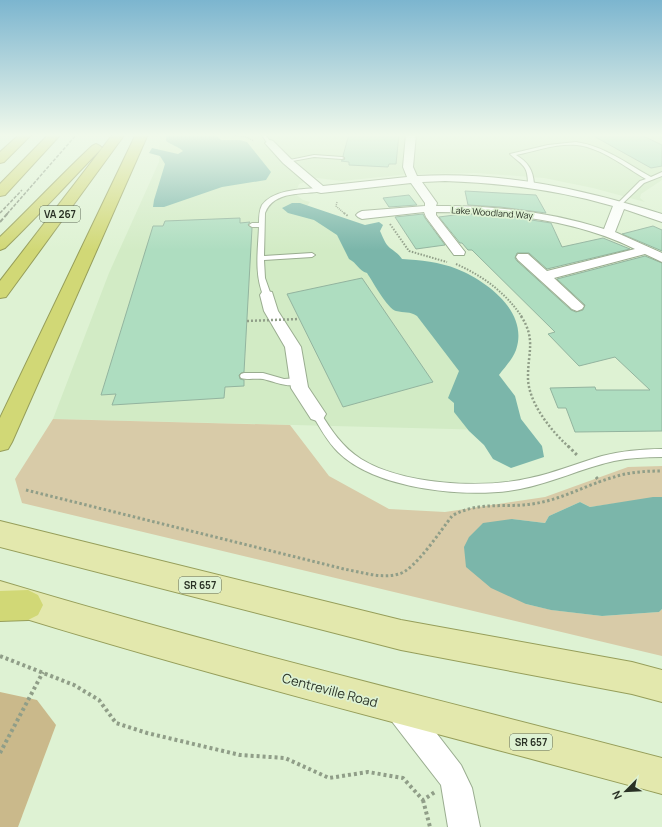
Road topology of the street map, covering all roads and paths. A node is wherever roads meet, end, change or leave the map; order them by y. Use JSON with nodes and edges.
{"nodes":[{"id":1,"x":18,"y":173,"type":"edge"},
{"id":2,"x":58,"y":173,"type":"edge"},
{"id":3,"x":71,"y":173,"type":"edge"},
{"id":4,"x":90,"y":173,"type":"edge"},
{"id":5,"x":124,"y":173,"type":"edge"},
{"id":6,"x":301,"y":173,"type":"edge"},
{"id":7,"x":411,"y":173,"type":"edge"},
{"id":8,"x":530,"y":173,"type":"edge"},
{"id":9,"x":639,"y":173,"type":"edge"},
{"id":10,"x":662,"y":174,"type":"edge"},
{"id":11,"x":649,"y":178,"type":"junction"},
{"id":12,"x":414,"y":180,"type":"junction"},
{"id":13,"x":532,"y":184,"type":"junction"},
{"id":14,"x":321,"y":190,"type":"junction"},
{"id":15,"x":0,"y":192,"type":"edge"},
{"id":16,"x":337,"y":202,"type":"dead end"},
{"id":17,"x":620,"y":204,"type":"junction"},
{"id":18,"x":431,"y":209,"type":"junction"},
{"id":19,"x":358,"y":217,"type":"joint"},
{"id":20,"x":662,"y":218,"type":"edge"},
{"id":21,"x":387,"y":221,"type":"dead end"},
{"id":22,"x":252,"y":225,"type":"dead end"},
{"id":23,"x":262,"y":225,"type":"junction"},
{"id":24,"x":608,"y":234,"type":"junction"},
{"id":25,"x":0,"y":241,"type":"edge"},
{"id":26,"x":0,"y":245,"type":"edge"},
{"id":27,"x":647,"y":250,"type":"junction"},
{"id":28,"x":459,"y":252,"type":"dead end"},
{"id":29,"x":312,"y":255,"type":"dead end"},
{"id":30,"x":523,"y":257,"type":"dead end"},
{"id":31,"x":261,"y":258,"type":"junction"},
{"id":32,"x":662,"y":258,"type":"edge"},
{"id":33,"x":544,"y":276,"type":"junction"},
{"id":34,"x":0,"y":294,"type":"edge"},
{"id":35,"x":267,"y":295,"type":"joint"},
{"id":36,"x":577,"y":306,"type":"dead end"},
{"id":37,"x":299,"y":318,"type":"dead end"},
{"id":38,"x":247,"y":321,"type":"dead end"},
{"id":39,"x":244,"y":376,"type":"dead end"},
{"id":40,"x":298,"y":381,"type":"junction"},
{"id":41,"x":317,"y":414,"type":"joint"},
{"id":42,"x":0,"y":442,"type":"edge"},
{"id":43,"x":662,"y":453,"type":"edge"},
{"id":44,"x":578,"y":456,"type":"dead end"},
{"id":45,"x":662,"y":471,"type":"edge"},
{"id":46,"x":596,"y":477,"type":"dead end"},
{"id":47,"x":600,"y":482,"type":"junction"},
{"id":48,"x":26,"y":490,"type":"dead end"},
{"id":49,"x":0,"y":534,"type":"edge"},
{"id":50,"x":0,"y":596,"type":"edge"},
{"id":51,"x":14,"y":605,"type":"edge"},
{"id":52,"x":0,"y":656,"type":"edge"},
{"id":53,"x":42,"y":672,"type":"junction"},
{"id":54,"x":662,"y":686,"type":"edge"},
{"id":55,"x":399,"y":708,"type":"junction"},
{"id":56,"x":0,"y":752,"type":"edge"},
{"id":57,"x":662,"y":776,"type":"edge"},
{"id":58,"x":438,"y":790,"type":"dead end"},
{"id":59,"x":423,"y":800,"type":"junction"},
{"id":60,"x":430,"y":827,"type":"edge"},
{"id":61,"x":464,"y":827,"type":"edge"}],
"edges":[{"from":1,"to":15,"type":"highway"},
{"from":2,"to":25,"type":"highway"},
{"from":3,"to":26,"type":"highway"},
{"from":4,"to":34,"type":"highway","number":"VA 267"},
{"from":5,"to":42,"type":"highway"},
{"from":6,"to":14,"type":"street"},
{"from":7,"to":12,"type":"street"},
{"from":8,"to":13,"type":"lane"},
{"from":9,"to":11,"type":"lane"},
{"from":10,"to":11,"type":"lane"},
{"from":11,"to":17,"type":"lane"},
{"from":12,"to":13,"type":"street"},
{"from":12,"to":14,"type":"street"},
{"from":12,"to":18,"type":"street"},
{"from":13,"to":17,"type":"street"},
{"from":14,"to":23,"type":"lane"},
{"from":16,"to":19,"type":"path"},
{"from":17,"to":20,"type":"street"},
{"from":17,"to":24,"type":"street"},
{"from":18,"to":19,"type":"street","name":"Lake Woodland Way"},
{"from":18,"to":24,"type":"street","name":"Lake Woodland Way"},
{"from":18,"to":28,"type":"street"},
{"from":21,"to":44,"type":"path"},
{"from":22,"to":23,"type":"lane"},
{"from":23,"to":31,"type":"lane"},
{"from":24,"to":27,"type":"street","name":"Lake Woodland Way"},
{"from":27,"to":32,"type":"street","name":"Lake Woodland Way"},
{"from":27,"to":33,"type":"street"},
{"from":29,"to":31,"type":"lane"},
{"from":30,"to":33,"type":"street"},
{"from":31,"to":35,"type":"lane"},
{"from":33,"to":36,"type":"street"},
{"from":35,"to":40,"type":"street"},
{"from":37,"to":38,"type":"path","bridge":true},
{"from":39,"to":40,"type":"lane"},
{"from":40,"to":41,"type":"street"},
{"from":41,"to":43,"type":"lane"},
{"from":45,"to":47,"type":"path"},
{"from":46,"to":47,"type":"path"},
{"from":47,"to":48,"type":"path"},
{"from":49,"to":54,"type":"main road","number":"SR 657"},
{"from":50,"to":51,"type":"main road","name":"Centreville Road","number":"SR 657"},
{"from":51,"to":55,"type":"main road","name":"Centreville Road","number":"SR 657"},
{"from":52,"to":53,"type":"path"},
{"from":53,"to":56,"type":"path"},
{"from":53,"to":59,"type":"path"},
{"from":55,"to":57,"type":"main road","name":"Centreville Road","number":"SR 657"},
{"from":55,"to":61,"type":"street"},
{"from":58,"to":59,"type":"path"},
{"from":59,"to":60,"type":"path"}]}
